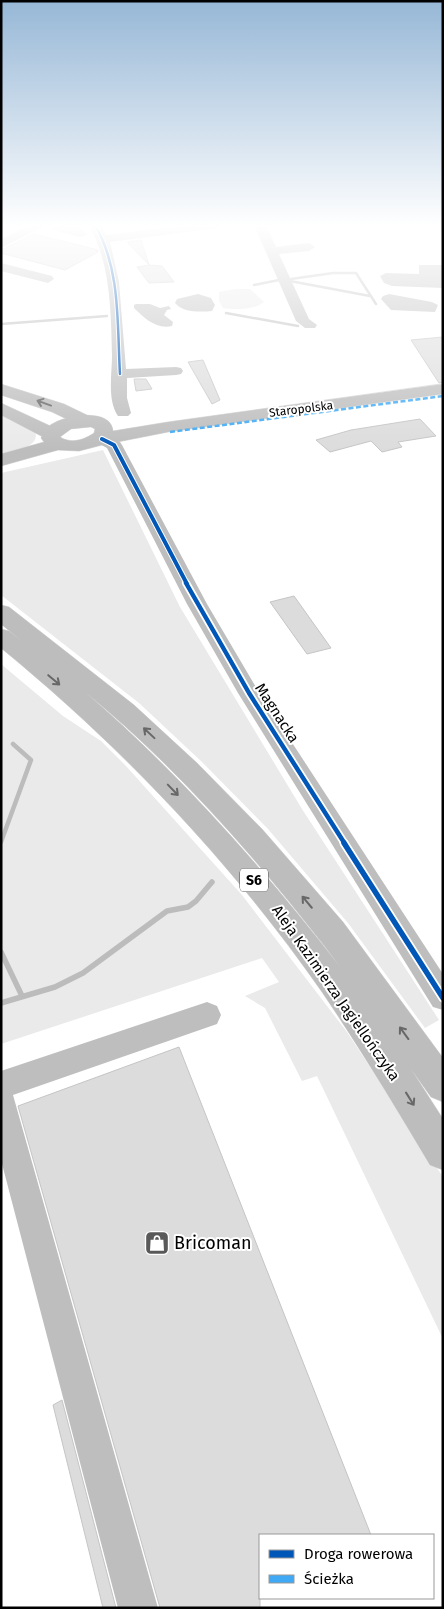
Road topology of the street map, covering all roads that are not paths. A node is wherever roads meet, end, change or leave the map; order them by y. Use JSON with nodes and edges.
{"nodes":[{"id":1,"x":115,"y":300,"type":"edge"},
{"id":2,"x":294,"y":300,"type":"edge"},
{"id":3,"x":310,"y":325,"type":"dead end"},
{"id":4,"x":176,"y":370,"type":"dead end"},
{"id":5,"x":120,"y":374,"type":"junction"},
{"id":6,"x":1,"y":389,"type":"edge"},
{"id":7,"x":443,"y":389,"type":"edge"},
{"id":8,"x":1,"y":408,"type":"edge"},
{"id":9,"x":123,"y":412,"type":"dead end"},
{"id":10,"x":95,"y":427,"type":"junction"},
{"id":11,"x":54,"y":439,"type":"junction"},
{"id":12,"x":1,"y":460,"type":"edge"},
{"id":13,"x":5,"y":628,"type":"edge"},
{"id":14,"x":443,"y":998,"type":"edge"},
{"id":15,"x":207,"y":1015,"type":"dead end"},
{"id":16,"x":1,"y":1085,"type":"edge"},
{"id":17,"x":443,"y":1086,"type":"edge"},
{"id":18,"x":1,"y":1101,"type":"edge"},
{"id":19,"x":443,"y":1152,"type":"edge"},
{"id":20,"x":138,"y":1608,"type":"edge"}],
"edges":[{"from":1,"to":5,"type":"street"},
{"from":2,"to":3,"type":"street"},
{"from":4,"to":5,"type":"street"},
{"from":5,"to":9,"type":"street"},
{"from":10,"to":6,"type":"main road","one_way":true},
{"from":7,"to":10,"type":"main road","name":"Staropolska"},
{"from":8,"to":11,"type":"main road"},
{"from":10,"to":11,"type":"main road","name":"Staropolska"},
{"from":10,"to":14,"type":"street","name":"Magnacka"},
{"from":11,"to":12,"type":"main road"},
{"from":17,"to":13,"type":"main road","name":"Aleja Kazimierza Jagiellończyka","number":"S6","one_way":true},
{"from":13,"to":19,"type":"main road","name":"Aleja Kazimierza Jagiellończyka","number":"S6","one_way":true},
{"from":15,"to":16,"type":"street"},
{"from":18,"to":20,"type":"street"}]}
